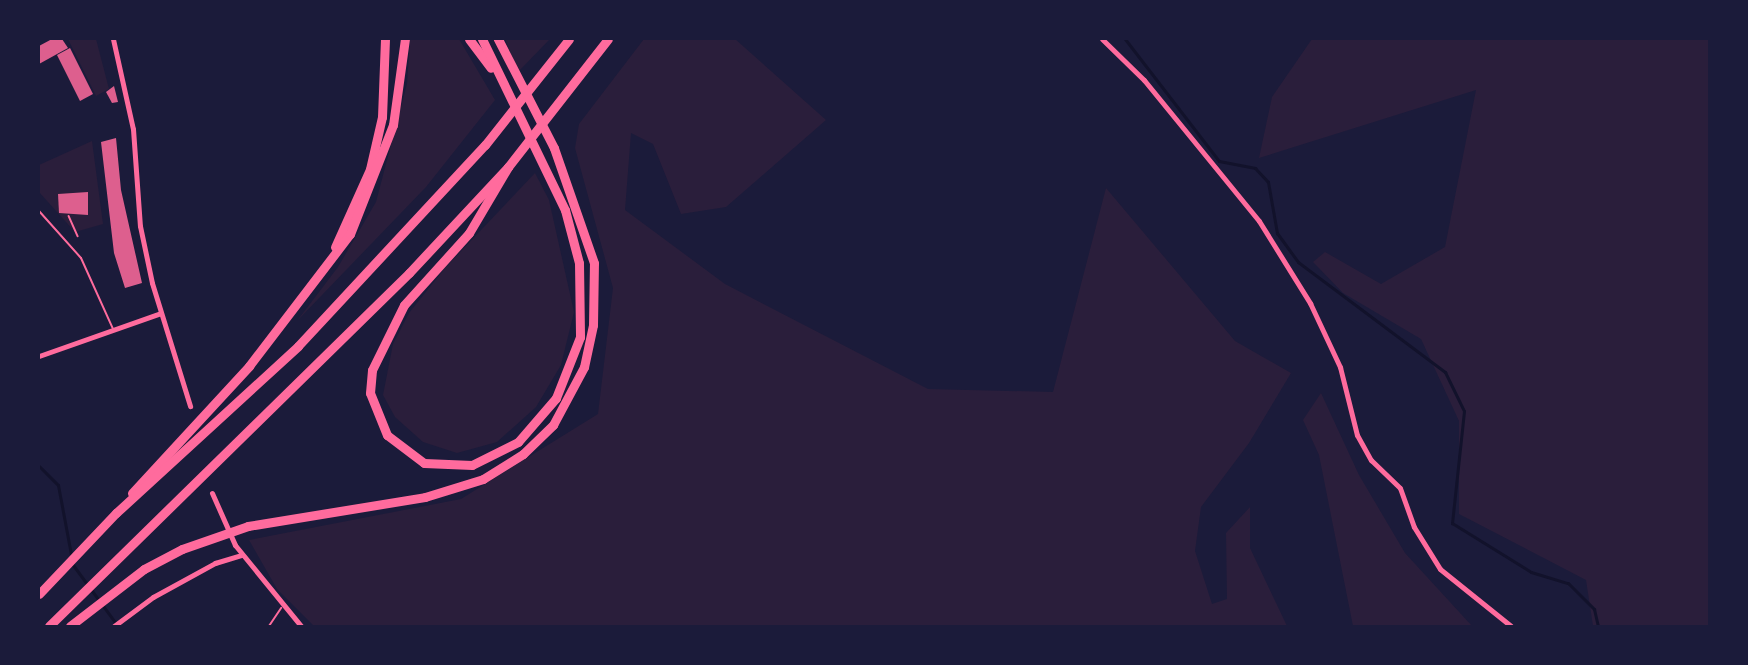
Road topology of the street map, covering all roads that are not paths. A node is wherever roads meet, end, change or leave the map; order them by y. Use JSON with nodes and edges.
{"nodes":[{"id":1,"x":113,"y":39,"type":"edge"},
{"id":2,"x":386,"y":39,"type":"edge"},
{"id":3,"x":405,"y":39,"type":"edge"},
{"id":4,"x":469,"y":39,"type":"edge"},
{"id":5,"x":482,"y":39,"type":"edge"},
{"id":6,"x":493,"y":39,"type":"edge"},
{"id":7,"x":498,"y":39,"type":"edge"},
{"id":8,"x":569,"y":39,"type":"edge"},
{"id":9,"x":608,"y":39,"type":"edge"},
{"id":10,"x":1102,"y":39,"type":"edge"},
{"id":11,"x":506,"y":59,"type":"junction"},
{"id":12,"x":498,"y":77,"type":"junction"},
{"id":13,"x":508,"y":167,"type":"junction"},
{"id":14,"x":39,"y":211,"type":"edge"},
{"id":15,"x":316,"y":279,"type":"junction"},
{"id":16,"x":160,"y":313,"type":"junction"},
{"id":17,"x":113,"y":329,"type":"junction"},
{"id":18,"x":39,"y":356,"type":"edge"},
{"id":19,"x":190,"y":406,"type":"dead end"},
{"id":20,"x":212,"y":494,"type":"dead end"},
{"id":21,"x":116,"y":513,"type":"junction"},
{"id":22,"x":242,"y":555,"type":"junction"},
{"id":23,"x":39,"y":594,"type":"edge"},
{"id":24,"x":281,"y":608,"type":"junction"},
{"id":25,"x":49,"y":626,"type":"edge"},
{"id":26,"x":70,"y":626,"type":"edge"},
{"id":27,"x":114,"y":626,"type":"edge"},
{"id":28,"x":269,"y":626,"type":"edge"},
{"id":29,"x":301,"y":626,"type":"edge"},
{"id":30,"x":1510,"y":626,"type":"edge"}],
"edges":[{"from":1,"to":16,"type":"street"},
{"from":2,"to":15,"type":"highway"},
{"from":3,"to":15,"type":"highway"},
{"from":4,"to":12,"type":"highway"},
{"from":5,"to":12,"type":"highway"},
{"from":6,"to":11,"type":"highway"},
{"from":7,"to":11,"type":"highway"},
{"from":8,"to":21,"type":"highway"},
{"from":9,"to":13,"type":"highway"},
{"from":10,"to":30,"type":"street"},
{"from":11,"to":26,"type":"highway"},
{"from":12,"to":13,"type":"highway"},
{"from":13,"to":25,"type":"highway"},
{"from":14,"to":17,"type":"lane"},
{"from":15,"to":21,"type":"highway"},
{"from":16,"to":17,"type":"street"},
{"from":16,"to":19,"type":"street"},
{"from":17,"to":18,"type":"street"},
{"from":20,"to":22,"type":"street"},
{"from":21,"to":23,"type":"highway"},
{"from":22,"to":24,"type":"street"},
{"from":22,"to":27,"type":"street"},
{"from":24,"to":28,"type":"lane"},
{"from":24,"to":29,"type":"street"}]}
